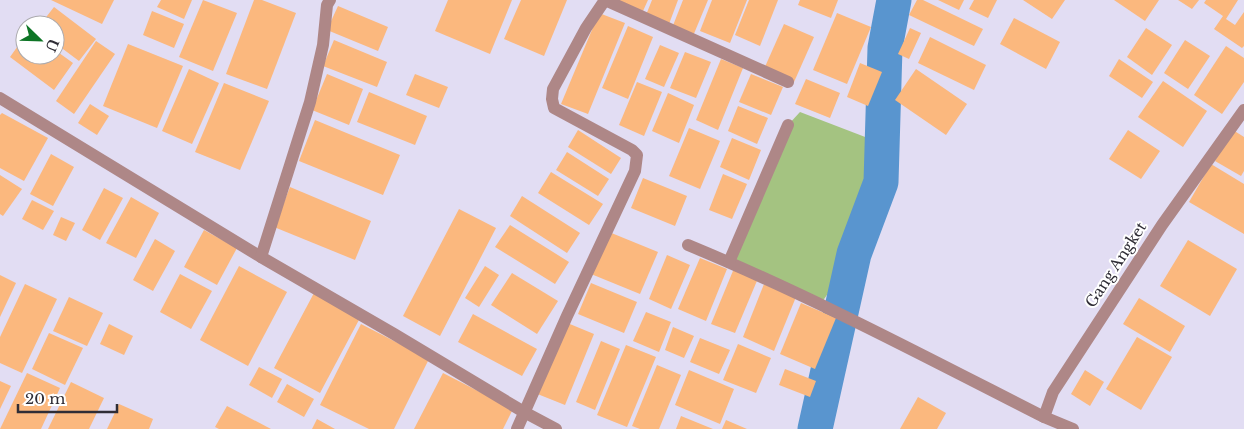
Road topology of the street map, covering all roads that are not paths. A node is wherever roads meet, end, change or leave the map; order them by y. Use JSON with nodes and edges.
{"nodes":[{"id":1,"x":330,"y":0,"type":"edge"},
{"id":2,"x":605,"y":0,"type":"edge"},
{"id":3,"x":788,"y":82,"type":"dead end"},
{"id":4,"x":0,"y":98,"type":"edge"},
{"id":5,"x":1244,"y":110,"type":"edge"},
{"id":6,"x":788,"y":125,"type":"dead end"},
{"id":7,"x":688,"y":245,"type":"dead end"},
{"id":8,"x":261,"y":257,"type":"junction"},
{"id":9,"x":729,"y":262,"type":"junction"},
{"id":10,"x":524,"y":412,"type":"junction"},
{"id":11,"x":1044,"y":417,"type":"junction"},
{"id":12,"x":518,"y":429,"type":"edge"},
{"id":13,"x":556,"y":429,"type":"edge"},
{"id":14,"x":1073,"y":429,"type":"edge"}],
"edges":[{"from":1,"to":8,"type":"street"},
{"from":2,"to":3,"type":"street"},
{"from":2,"to":10,"type":"street"},
{"from":4,"to":8,"type":"street"},
{"from":5,"to":11,"type":"street","name":"Gang Angket"},
{"from":6,"to":9,"type":"street"},
{"from":7,"to":9,"type":"street"},
{"from":8,"to":10,"type":"street"},
{"from":9,"to":11,"type":"street"},
{"from":10,"to":12,"type":"street"},
{"from":10,"to":13,"type":"street"},
{"from":11,"to":14,"type":"street"}]}
